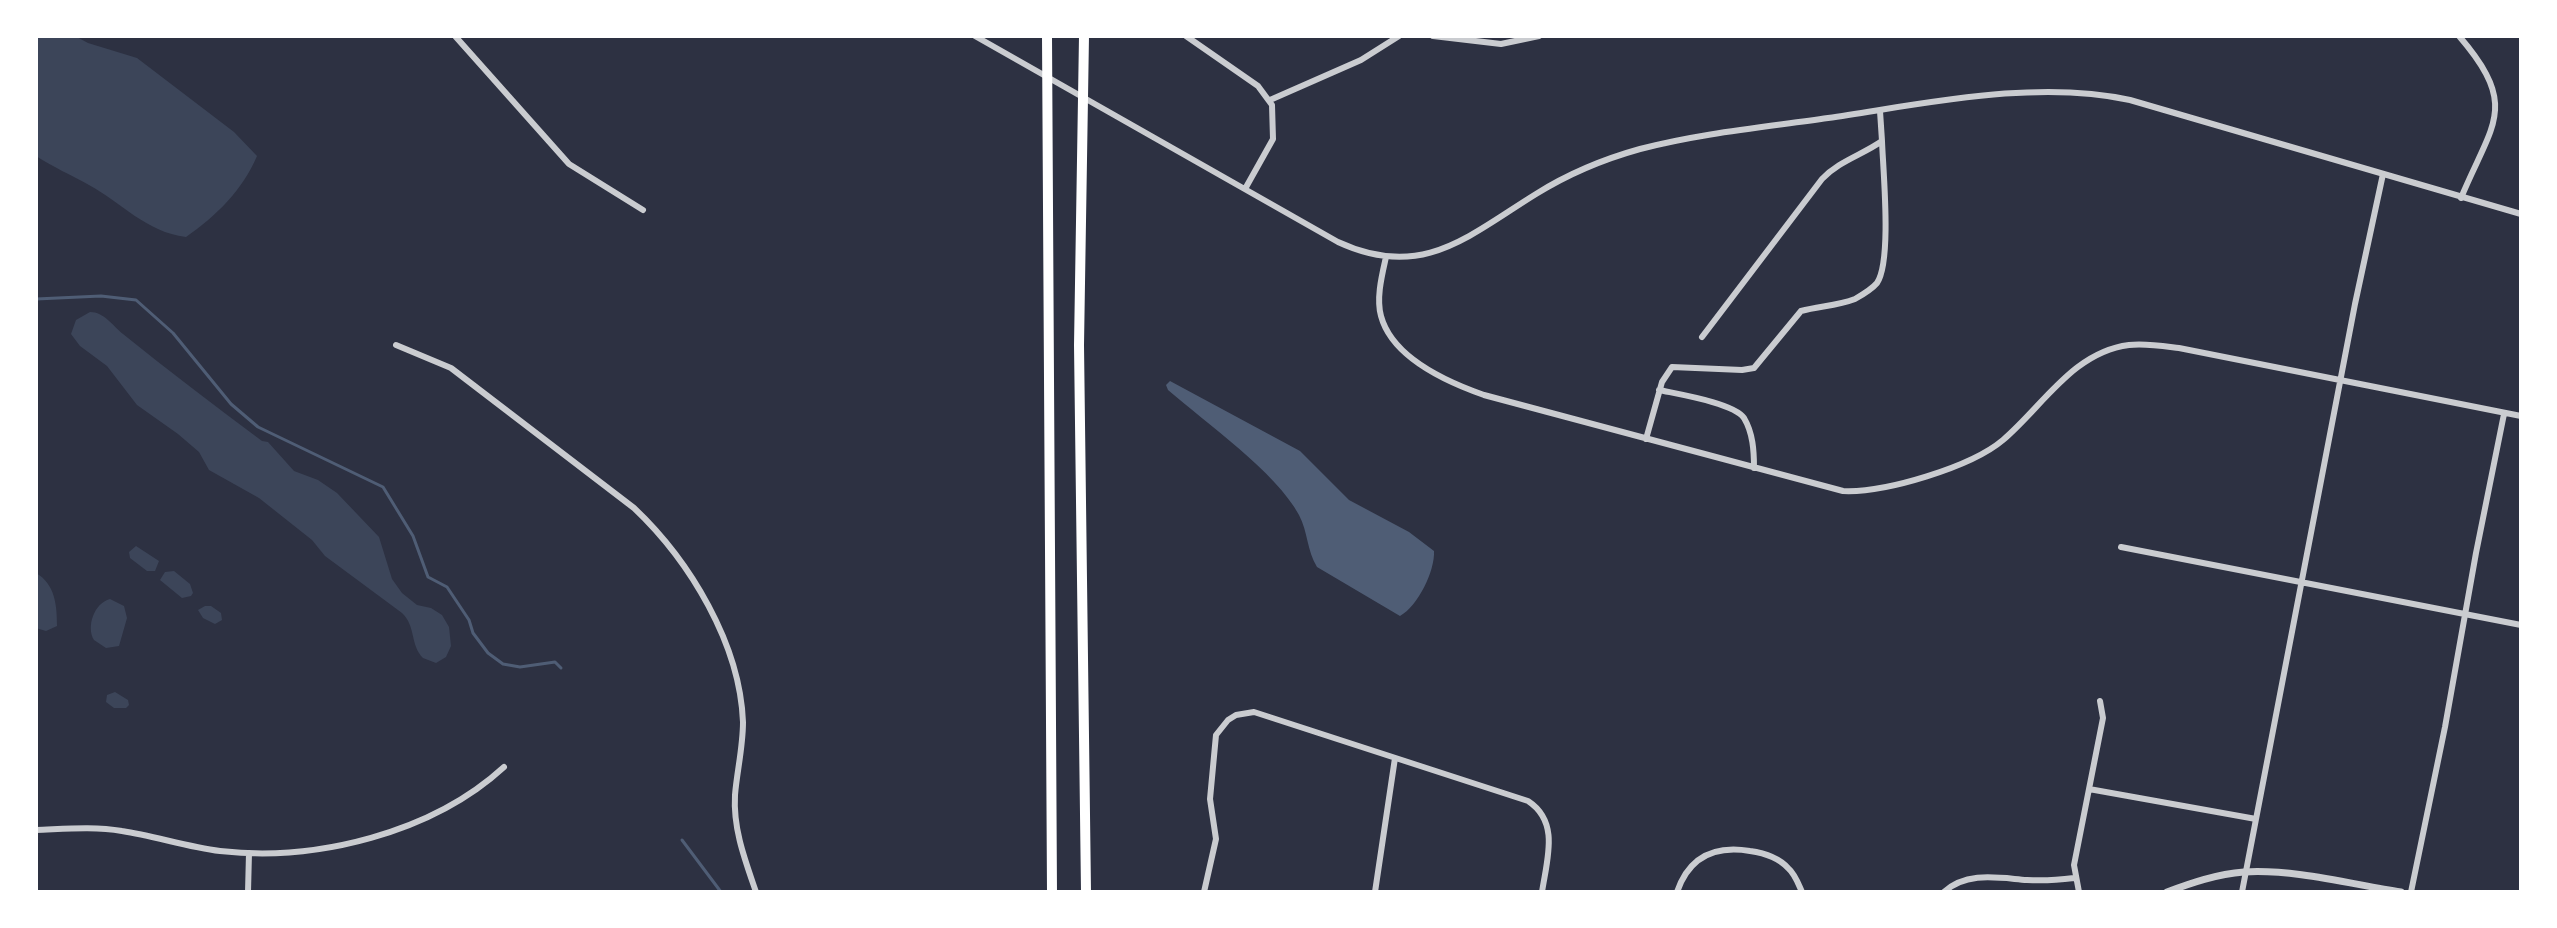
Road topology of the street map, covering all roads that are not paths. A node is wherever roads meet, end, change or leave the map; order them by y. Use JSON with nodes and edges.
{"nodes":[{"id":1,"x":455,"y":36,"type":"edge"},
{"id":2,"x":975,"y":36,"type":"edge"},
{"id":3,"x":1047,"y":36,"type":"edge"},
{"id":4,"x":1084,"y":36,"type":"edge"},
{"id":5,"x":1186,"y":36,"type":"edge"},
{"id":6,"x":1399,"y":36,"type":"edge"},
{"id":7,"x":1433,"y":36,"type":"edge"},
{"id":8,"x":1539,"y":36,"type":"edge"},
{"id":9,"x":2459,"y":36,"type":"edge"},
{"id":10,"x":1270,"y":100,"type":"junction"},
{"id":11,"x":1880,"y":111,"type":"junction"},
{"id":12,"x":1882,"y":141,"type":"junction"},
{"id":13,"x":2383,"y":174,"type":"junction"},
{"id":14,"x":1245,"y":189,"type":"junction"},
{"id":15,"x":2461,"y":198,"type":"junction"},
{"id":16,"x":643,"y":210,"type":"dead end"},
{"id":17,"x":2521,"y":214,"type":"edge"},
{"id":18,"x":1386,"y":257,"type":"junction"},
{"id":19,"x":1702,"y":337,"type":"dead end"},
{"id":20,"x":396,"y":345,"type":"dead end"},
{"id":21,"x":2340,"y":382,"type":"junction"},
{"id":22,"x":1659,"y":390,"type":"junction"},
{"id":23,"x":2504,"y":414,"type":"junction"},
{"id":24,"x":2521,"y":417,"type":"edge"},
{"id":25,"x":1646,"y":439,"type":"junction"},
{"id":26,"x":1754,"y":468,"type":"junction"},
{"id":27,"x":2121,"y":547,"type":"dead end"},
{"id":28,"x":2303,"y":583,"type":"junction"},
{"id":29,"x":2465,"y":614,"type":"junction"},
{"id":30,"x":2521,"y":625,"type":"edge"},
{"id":31,"x":2100,"y":700,"type":"dead end"},
{"id":32,"x":1395,"y":758,"type":"junction"},
{"id":33,"x":504,"y":767,"type":"dead end"},
{"id":34,"x":2089,"y":789,"type":"junction"},
{"id":35,"x":2256,"y":819,"type":"junction"},
{"id":36,"x":36,"y":830,"type":"edge"},
{"id":37,"x":249,"y":853,"type":"junction"},
{"id":38,"x":2244,"y":872,"type":"junction"},
{"id":39,"x":2074,"y":878,"type":"junction"},
{"id":40,"x":248,"y":892,"type":"edge"},
{"id":41,"x":756,"y":892,"type":"edge"},
{"id":42,"x":1052,"y":892,"type":"edge"},
{"id":43,"x":1086,"y":892,"type":"edge"},
{"id":44,"x":1204,"y":892,"type":"edge"},
{"id":45,"x":1376,"y":892,"type":"edge"},
{"id":46,"x":1542,"y":892,"type":"edge"},
{"id":47,"x":1677,"y":892,"type":"edge"},
{"id":48,"x":1802,"y":892,"type":"edge"},
{"id":49,"x":1944,"y":892,"type":"edge"},
{"id":50,"x":2079,"y":892,"type":"edge"},
{"id":51,"x":2167,"y":892,"type":"edge"},
{"id":52,"x":2242,"y":892,"type":"edge"},
{"id":53,"x":2401,"y":892,"type":"edge"},
{"id":54,"x":2411,"y":892,"type":"edge"}],
"edges":[{"from":1,"to":16,"type":"street"},
{"from":2,"to":14,"type":"street"},
{"from":3,"to":42,"type":"highway"},
{"from":4,"to":43,"type":"highway"},
{"from":5,"to":10,"type":"street"},
{"from":6,"to":10,"type":"street"},
{"from":7,"to":8,"type":"street"},
{"from":9,"to":15,"type":"street"},
{"from":10,"to":14,"type":"street"},
{"from":11,"to":12,"type":"street"},
{"from":11,"to":13,"type":"street"},
{"from":11,"to":18,"type":"street"},
{"from":12,"to":19,"type":"street"},
{"from":12,"to":22,"type":"street"},
{"from":13,"to":15,"type":"street"},
{"from":13,"to":21,"type":"street"},
{"from":14,"to":18,"type":"street"},
{"from":15,"to":17,"type":"street"},
{"from":18,"to":25,"type":"street"},
{"from":20,"to":41,"type":"street"},
{"from":21,"to":23,"type":"street"},
{"from":21,"to":26,"type":"street"},
{"from":21,"to":28,"type":"street"},
{"from":22,"to":25,"type":"street"},
{"from":22,"to":26,"type":"street"},
{"from":23,"to":24,"type":"street"},
{"from":23,"to":29,"type":"street"},
{"from":25,"to":26,"type":"street"},
{"from":27,"to":28,"type":"street"},
{"from":28,"to":29,"type":"street"},
{"from":28,"to":35,"type":"street"},
{"from":29,"to":30,"type":"street"},
{"from":29,"to":54,"type":"street"},
{"from":31,"to":34,"type":"street"},
{"from":32,"to":44,"type":"street"},
{"from":32,"to":45,"type":"street"},
{"from":32,"to":46,"type":"street"},
{"from":33,"to":37,"type":"street"},
{"from":34,"to":35,"type":"street"},
{"from":34,"to":39,"type":"street"},
{"from":35,"to":38,"type":"street"},
{"from":36,"to":37,"type":"street"},
{"from":37,"to":40,"type":"street"},
{"from":38,"to":51,"type":"street"},
{"from":38,"to":52,"type":"street"},
{"from":38,"to":53,"type":"street"},
{"from":39,"to":49,"type":"street"},
{"from":39,"to":50,"type":"street"},
{"from":47,"to":48,"type":"street"}]}
